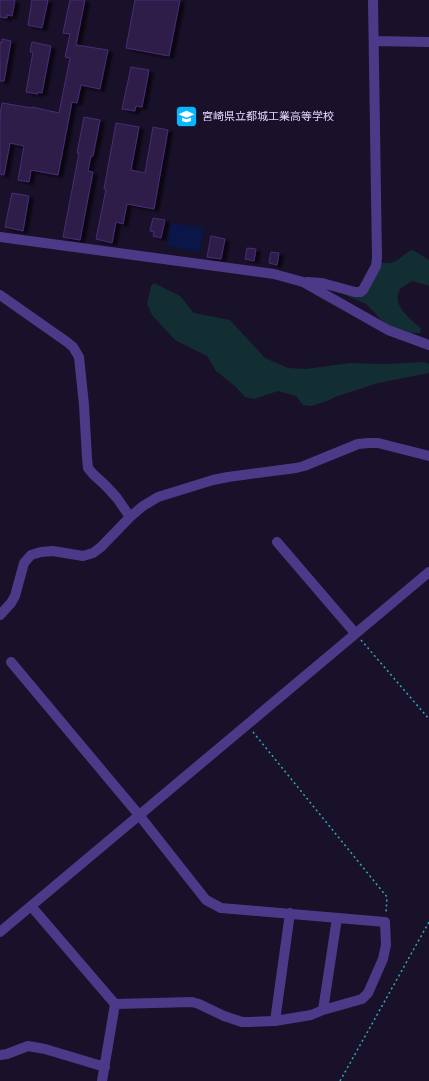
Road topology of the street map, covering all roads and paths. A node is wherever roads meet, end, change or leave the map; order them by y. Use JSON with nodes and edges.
{"nodes":[{"id":1,"x":373,"y":0,"type":"edge"},
{"id":2,"x":374,"y":41,"type":"junction"},
{"id":3,"x":429,"y":42,"type":"edge"},
{"id":4,"x":0,"y":237,"type":"edge"},
{"id":5,"x":303,"y":282,"type":"junction"},
{"id":6,"x":0,"y":296,"type":"edge"},
{"id":7,"x":429,"y":345,"type":"edge"},
{"id":8,"x":429,"y":456,"type":"edge"},
{"id":9,"x":130,"y":517,"type":"junction"},
{"id":10,"x":277,"y":542,"type":"dead end"},
{"id":11,"x":429,"y":572,"type":"edge"},
{"id":12,"x":0,"y":615,"type":"edge"},
{"id":13,"x":355,"y":633,"type":"junction"},
{"id":14,"x":10,"y":662,"type":"dead end"},
{"id":15,"x":429,"y":719,"type":"edge"},
{"id":16,"x":247,"y":724,"type":"junction"},
{"id":17,"x":138,"y":815,"type":"junction"},
{"id":18,"x":31,"y":906,"type":"junction"},
{"id":19,"x":290,"y":914,"type":"junction"},
{"id":20,"x":337,"y":918,"type":"junction"},
{"id":21,"x":385,"y":922,"type":"junction"},
{"id":22,"x":429,"y":922,"type":"edge"},
{"id":23,"x":0,"y":932,"type":"edge"},
{"id":24,"x":115,"y":1004,"type":"junction"},
{"id":25,"x":323,"y":1010,"type":"junction"},
{"id":26,"x":275,"y":1020,"type":"junction"},
{"id":27,"x":0,"y":1054,"type":"edge"},
{"id":28,"x":105,"y":1067,"type":"junction"},
{"id":29,"x":102,"y":1081,"type":"edge"},
{"id":30,"x":340,"y":1081,"type":"edge"}],
"edges":[{"from":1,"to":2,"type":"street"},
{"from":2,"to":3,"type":"street"},
{"from":2,"to":5,"type":"street"},
{"from":4,"to":5,"type":"street"},
{"from":5,"to":7,"type":"street"},
{"from":6,"to":9,"type":"street"},
{"from":8,"to":9,"type":"street"},
{"from":9,"to":12,"type":"street"},
{"from":10,"to":13,"type":"street"},
{"from":11,"to":13,"type":"street"},
{"from":13,"to":15,"type":"path"},
{"from":13,"to":16,"type":"street"},
{"from":14,"to":17,"type":"street"},
{"from":16,"to":17,"type":"street"},
{"from":16,"to":21,"type":"path"},
{"from":17,"to":18,"type":"street"},
{"from":17,"to":19,"type":"street"},
{"from":18,"to":23,"type":"street"},
{"from":18,"to":24,"type":"street"},
{"from":19,"to":20,"type":"street"},
{"from":19,"to":26,"type":"street"},
{"from":20,"to":21,"type":"street"},
{"from":20,"to":25,"type":"street"},
{"from":21,"to":25,"type":"street"},
{"from":22,"to":30,"type":"path"},
{"from":24,"to":26,"type":"street"},
{"from":24,"to":28,"type":"street"},
{"from":25,"to":26,"type":"street"},
{"from":27,"to":28,"type":"street"},
{"from":28,"to":29,"type":"street"}]}
